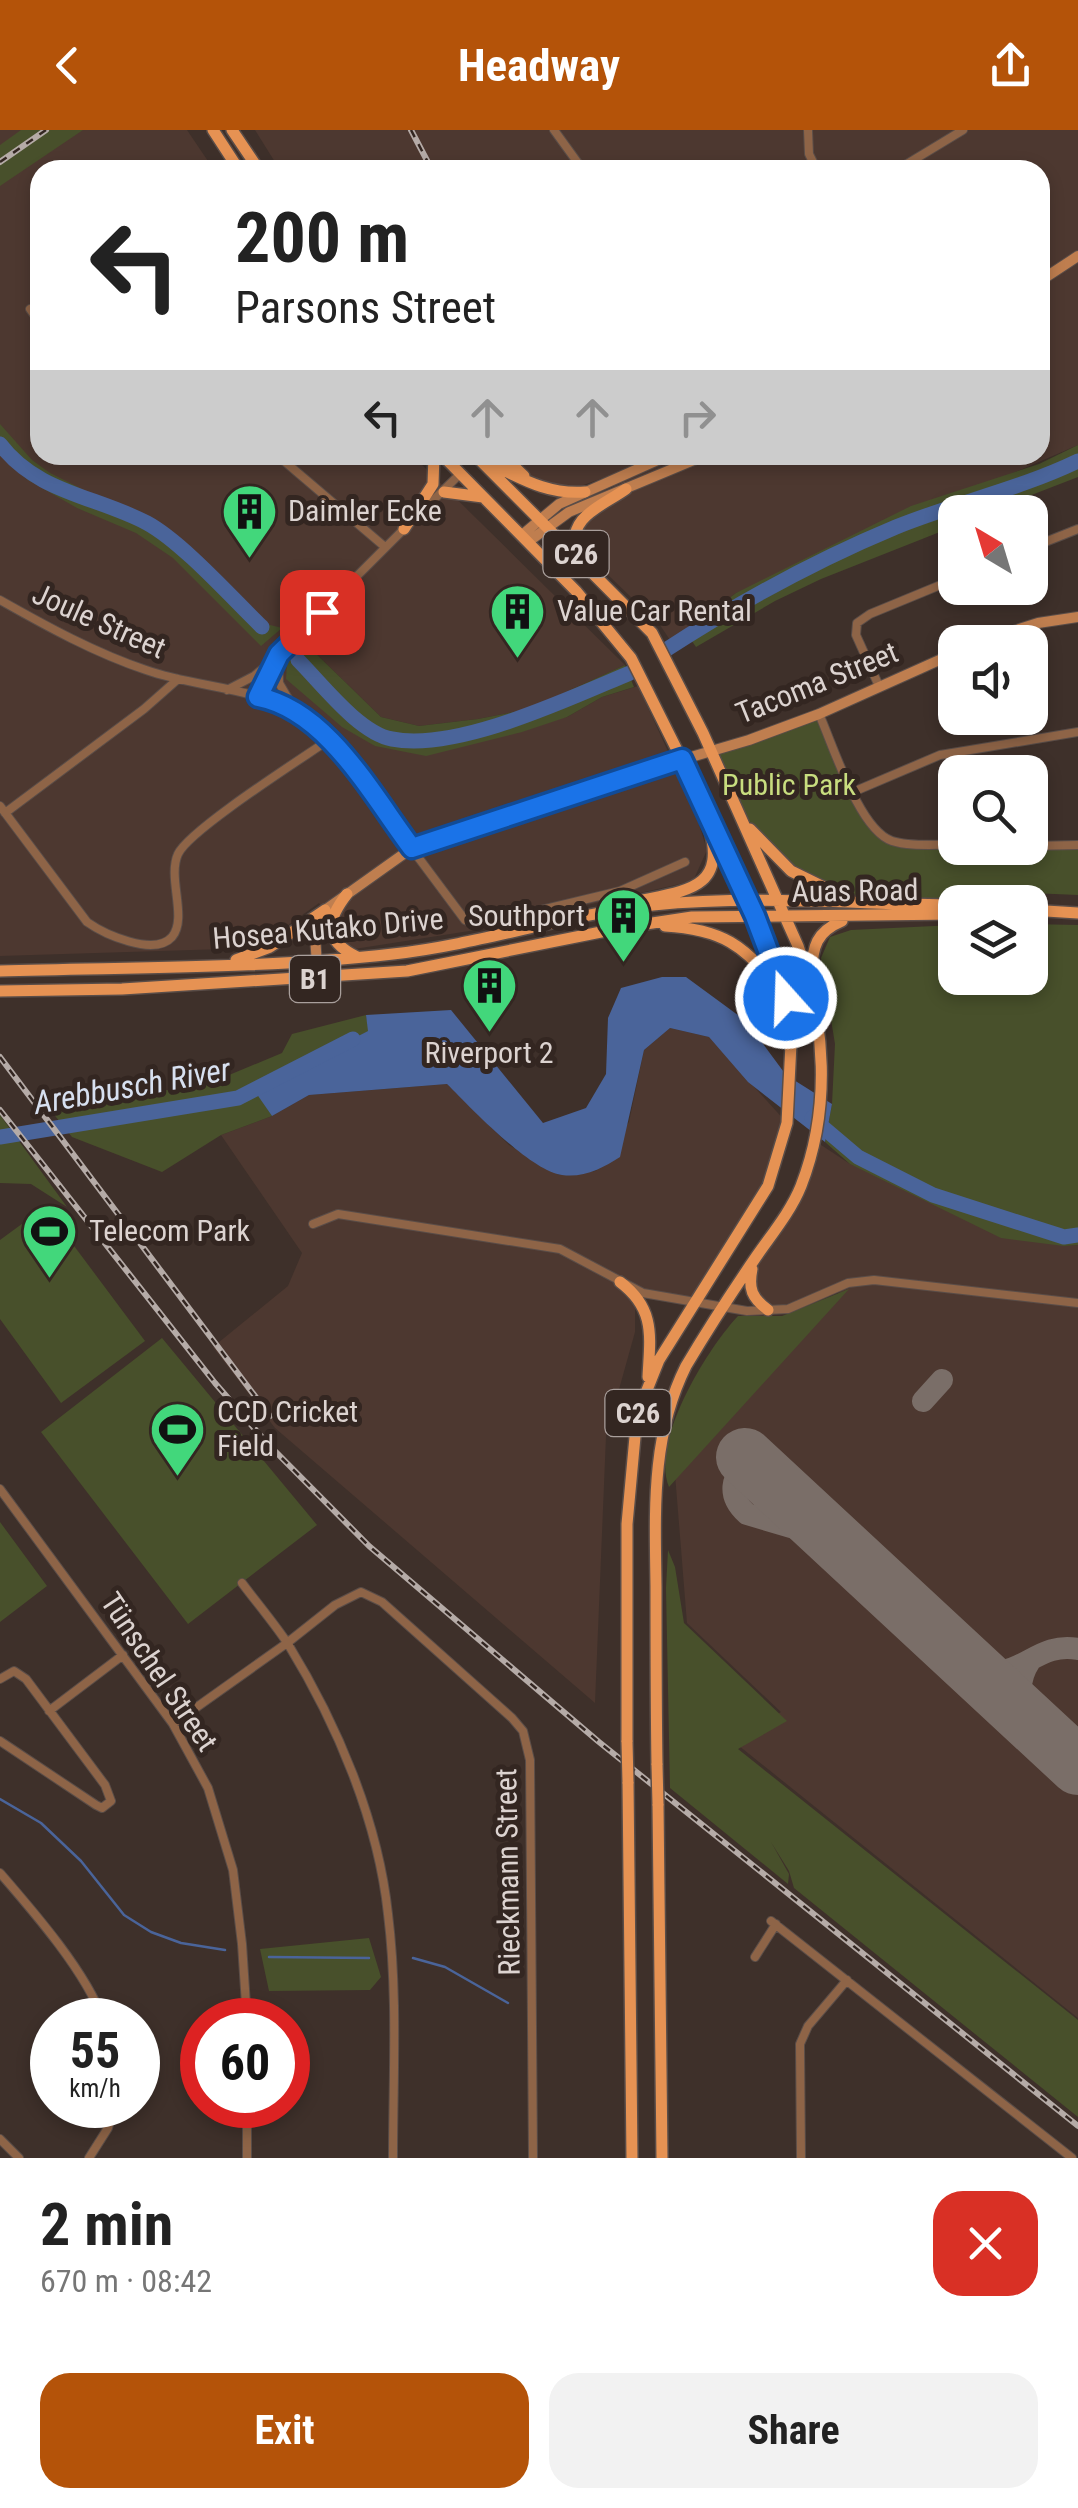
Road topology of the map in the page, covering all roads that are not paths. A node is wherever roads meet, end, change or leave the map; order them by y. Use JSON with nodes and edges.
{"nodes":[{"id":1,"x":213,"y":130,"type":"edge"},
{"id":2,"x":232,"y":130,"type":"edge"},
{"id":3,"x":554,"y":130,"type":"edge"},
{"id":4,"x":808,"y":130,"type":"edge"},
{"id":5,"x":963,"y":130,"type":"edge"},
{"id":6,"x":232,"y":160,"type":"edge"},
{"id":7,"x":252,"y":160,"type":"edge"},
{"id":8,"x":575,"y":160,"type":"edge"},
{"id":9,"x":812,"y":160,"type":"edge"},
{"id":10,"x":914,"y":160,"type":"edge"},
{"id":11,"x":1078,"y":256,"type":"edge"},
{"id":12,"x":1050,"y":274,"type":"edge"},
{"id":13,"x":289,"y":465,"type":"edge"},
{"id":14,"x":434,"y":465,"type":"edge"},
{"id":15,"x":452,"y":465,"type":"edge"},
{"id":16,"x":461,"y":465,"type":"edge"},
{"id":17,"x":486,"y":465,"type":"edge"},
{"id":18,"x":495,"y":465,"type":"edge"},
{"id":19,"x":513,"y":465,"type":"edge"},
{"id":20,"x":647,"y":465,"type":"edge"},
{"id":21,"x":682,"y":465,"type":"edge"},
{"id":22,"x":461,"y":474,"type":"junction"},
{"id":23,"x":534,"y":485,"type":"junction"},
{"id":24,"x":626,"y":489,"type":"junction"},
{"id":25,"x":444,"y":492,"type":"junction"},
{"id":26,"x":585,"y":492,"type":"junction"},
{"id":27,"x":483,"y":497,"type":"junction"},
{"id":28,"x":544,"y":521,"type":"junction"},
{"id":29,"x":1078,"y":528,"type":"edge"},
{"id":30,"x":404,"y":529,"type":"junction"},
{"id":31,"x":525,"y":539,"type":"junction"},
{"id":32,"x":1048,"y":540,"type":"edge"},
{"id":33,"x":385,"y":548,"type":"junction"},
{"id":34,"x":576,"y":554,"type":"junction"},
{"id":35,"x":938,"y":586,"type":"edge"},
{"id":36,"x":0,"y":600,"type":"edge"},
{"id":37,"x":1078,"y":616,"type":"edge"},
{"id":38,"x":1032,"y":625,"type":"edge"},
{"id":39,"x":279,"y":654,"type":"junction"},
{"id":40,"x":938,"y":660,"type":"edge"},
{"id":41,"x":178,"y":679,"type":"junction"},
{"id":42,"x":879,"y":686,"type":"junction"},
{"id":43,"x":227,"y":690,"type":"junction"},
{"id":44,"x":258,"y":697,"type":"junction"},
{"id":45,"x":295,"y":709,"type":"junction"},
{"id":46,"x":819,"y":714,"type":"junction"},
{"id":47,"x":1078,"y":732,"type":"edge"},
{"id":48,"x":330,"y":739,"type":"junction"},
{"id":49,"x":710,"y":752,"type":"junction"},
{"id":50,"x":682,"y":759,"type":"junction"},
{"id":51,"x":853,"y":792,"type":"junction"},
{"id":52,"x":703,"y":807,"type":"junction"},
{"id":53,"x":3,"y":809,"type":"edge"},
{"id":54,"x":737,"y":809,"type":"junction"},
{"id":55,"x":938,"y":844,"type":"edge"},
{"id":56,"x":1078,"y":845,"type":"edge"},
{"id":57,"x":1048,"y":846,"type":"edge"},
{"id":58,"x":412,"y":848,"type":"junction"},
{"id":59,"x":686,"y":862,"type":"dead end"},
{"id":60,"x":347,"y":894,"type":"junction"},
{"id":61,"x":746,"y":899,"type":"junction"},
{"id":62,"x":776,"y":900,"type":"junction"},
{"id":63,"x":855,"y":903,"type":"junction"},
{"id":64,"x":938,"y":905,"type":"edge"},
{"id":65,"x":325,"y":910,"type":"junction"},
{"id":66,"x":1048,"y":911,"type":"edge"},
{"id":67,"x":1078,"y":913,"type":"edge"},
{"id":68,"x":938,"y":915,"type":"edge"},
{"id":69,"x":755,"y":916,"type":"junction"},
{"id":70,"x":783,"y":917,"type":"junction"},
{"id":71,"x":851,"y":918,"type":"junction"},
{"id":72,"x":552,"y":924,"type":"junction"},
{"id":73,"x":626,"y":927,"type":"junction"},
{"id":74,"x":357,"y":957,"type":"junction"},
{"id":75,"x":316,"y":960,"type":"junction"},
{"id":76,"x":223,"y":964,"type":"junction"},
{"id":77,"x":0,"y":970,"type":"edge"},
{"id":78,"x":318,"y":979,"type":"junction"},
{"id":79,"x":811,"y":980,"type":"junction"},
{"id":80,"x":0,"y":990,"type":"edge"},
{"id":81,"x":786,"y":998,"type":"junction"},
{"id":82,"x":313,"y":1224,"type":"dead end"},
{"id":83,"x":754,"y":1260,"type":"junction"},
{"id":84,"x":620,"y":1282,"type":"junction"},
{"id":85,"x":696,"y":1300,"type":"junction"},
{"id":86,"x":1078,"y":1303,"type":"edge"},
{"id":87,"x":723,"y":1306,"type":"junction"},
{"id":88,"x":768,"y":1310,"type":"junction"},
{"id":89,"x":648,"y":1382,"type":"junction"},
{"id":90,"x":0,"y":1489,"type":"edge"},
{"id":91,"x":242,"y":1584,"type":"dead end"},
{"id":92,"x":287,"y":1643,"type":"junction"},
{"id":93,"x":123,"y":1655,"type":"junction"},
{"id":94,"x":0,"y":1679,"type":"edge"},
{"id":95,"x":49,"y":1711,"type":"junction"},
{"id":96,"x":173,"y":1724,"type":"junction"},
{"id":97,"x":0,"y":1741,"type":"edge"},
{"id":98,"x":0,"y":1873,"type":"edge"},
{"id":99,"x":754,"y":1957,"type":"dead end"},
{"id":100,"x":847,"y":1980,"type":"junction"},
{"id":101,"x":93,"y":1998,"type":"edge"},
{"id":102,"x":244,"y":1998,"type":"edge"},
{"id":103,"x":108,"y":2128,"type":"edge"},
{"id":104,"x":247,"y":2128,"type":"edge"},
{"id":105,"x":0,"y":2139,"type":"edge"},
{"id":106,"x":1069,"y":2157,"type":"edge"},
{"id":107,"x":19,"y":2158,"type":"edge"},
{"id":108,"x":90,"y":2158,"type":"edge"},
{"id":109,"x":247,"y":2158,"type":"edge"},
{"id":110,"x":393,"y":2158,"type":"edge"},
{"id":111,"x":533,"y":2158,"type":"edge"},
{"id":112,"x":632,"y":2158,"type":"edge"},
{"id":113,"x":662,"y":2158,"type":"edge"},
{"id":114,"x":802,"y":2158,"type":"edge"}],
"edges":[{"from":1,"to":6,"type":"main road"},
{"from":2,"to":7,"type":"main road"},
{"from":3,"to":8,"type":"street"},
{"from":4,"to":9,"type":"street"},
{"from":5,"to":10,"type":"street"},
{"from":11,"to":12,"type":"street"},
{"from":13,"to":33,"type":"street"},
{"from":14,"to":30,"type":"main road"},
{"from":15,"to":22,"type":"main road","number":"C26"},
{"from":16,"to":22,"type":"main road"},
{"from":17,"to":28,"type":"main road","number":"C26"},
{"from":18,"to":23,"type":"main road"},
{"from":19,"to":23,"type":"main road"},
{"from":20,"to":26,"type":"street"},
{"from":21,"to":24,"type":"street"},
{"from":22,"to":25,"type":"street"},
{"from":22,"to":27,"type":"main road","number":"C26"},
{"from":23,"to":26,"type":"main road"},
{"from":24,"to":28,"type":"street"},
{"from":24,"to":34,"type":"main road"},
{"from":25,"to":27,"type":"main road"},
{"from":25,"to":30,"type":"street"},
{"from":26,"to":28,"type":"street"},
{"from":27,"to":31,"type":"main road","number":"C26"},
{"from":28,"to":31,"type":"street"},
{"from":28,"to":34,"type":"main road","number":"C26"},
{"from":29,"to":32,"type":"street"},
{"from":30,"to":33,"type":"street"},
{"from":31,"to":50,"type":"main road","number":"C26"},
{"from":33,"to":39,"type":"street"},
{"from":34,"to":49,"type":"main road","number":"C26"},
{"from":35,"to":42,"type":"street"},
{"from":36,"to":41,"type":"street","name":"Joule Street"},
{"from":37,"to":38,"type":"street"},
{"from":39,"to":43,"type":"street"},
{"from":39,"to":44,"type":"street"},
{"from":39,"to":45,"type":"street"},
{"from":40,"to":42,"type":"street","name":"Tacoma Street"},
{"from":41,"to":43,"type":"street","name":"Joule Street"},
{"from":41,"to":53,"type":"street"},
{"from":42,"to":46,"type":"street","name":"Tacoma Street"},
{"from":43,"to":44,"type":"street","name":"Joule Street"},
{"from":44,"to":45,"type":"street","name":"Joule Street"},
{"from":45,"to":48,"type":"street","name":"Joule Street"},
{"from":46,"to":49,"type":"street","name":"Tacoma Street"},
{"from":46,"to":51,"type":"street"},
{"from":47,"to":51,"type":"street"},
{"from":48,"to":53,"type":"street"},
{"from":48,"to":58,"type":"street","name":"Joule Street"},
{"from":49,"to":50,"type":"street","name":"Tacoma Street"},
{"from":49,"to":54,"type":"main road","number":"C26"},
{"from":50,"to":52,"type":"main road","number":"C26"},
{"from":50,"to":58,"type":"street","name":"Tacoma Street"},
{"from":51,"to":55,"type":"street"},
{"from":52,"to":61,"type":"main road","number":"C26"},
{"from":52,"to":72,"type":"main road"},
{"from":54,"to":62,"type":"main road","number":"C26"},
{"from":54,"to":63,"type":"main road"},
{"from":56,"to":57,"type":"street"},
{"from":58,"to":59,"type":"street","name":"Joule Street"},
{"from":58,"to":60,"type":"street","name":"Tacoma Street"},
{"from":60,"to":65,"type":"street","name":"Tacoma Street"},
{"from":60,"to":74,"type":"main road"},
{"from":61,"to":62,"type":"main road","name":"Hosea Kutako Drive","number":"B1"},
{"from":61,"to":69,"type":"main road","number":"C26"},
{"from":61,"to":72,"type":"main road","name":"Hosea Kutako Drive","number":"B1"},
{"from":62,"to":63,"type":"main road","name":"Auas Road","number":"B1"},
{"from":62,"to":70,"type":"main road","number":"C26"},
{"from":63,"to":64,"type":"main road","name":"Auas Road","number":"B1"},
{"from":65,"to":75,"type":"street"},
{"from":65,"to":76,"type":"main road"},
{"from":66,"to":67,"type":"main road"},
{"from":68,"to":71,"type":"main road","name":"Auas Road"},
{"from":69,"to":70,"type":"main road","name":"Auas Road"},
{"from":69,"to":73,"type":"main road","name":"Hosea Kutako Drive","number":"B1"},
{"from":69,"to":81,"type":"main road","number":"C26"},
{"from":70,"to":71,"type":"main road","name":"Auas Road"},
{"from":70,"to":79,"type":"main road","number":"C26"},
{"from":71,"to":79,"type":"main road"},
{"from":72,"to":74,"type":"main road","name":"Hosea Kutako Drive","number":"B1"},
{"from":73,"to":78,"type":"main road","name":"Hosea Kutako Drive","number":"B1"},
{"from":73,"to":81,"type":"main road"},
{"from":74,"to":75,"type":"main road","name":"Hosea Kutako Drive","number":"B1"},
{"from":75,"to":76,"type":"main road","name":"Hosea Kutako Drive","number":"B1"},
{"from":75,"to":78,"type":"street"},
{"from":76,"to":77,"type":"main road","name":"Hosea Kutako Drive","number":"B1"},
{"from":78,"to":80,"type":"main road","name":"Hosea Kutako Drive","number":"B1"},
{"from":79,"to":83,"type":"main road","number":"C26"},
{"from":81,"to":85,"type":"main road","number":"C26"},
{"from":82,"to":84,"type":"street"},
{"from":83,"to":87,"type":"main road","number":"C26"},
{"from":83,"to":88,"type":"main road"},
{"from":84,"to":85,"type":"street"},
{"from":84,"to":89,"type":"main road"},
{"from":85,"to":87,"type":"street"},
{"from":85,"to":89,"type":"main road","number":"C26"},
{"from":86,"to":88,"type":"street"},
{"from":87,"to":88,"type":"street"},
{"from":87,"to":113,"type":"main road","number":"C26","bridge":true},
{"from":89,"to":112,"type":"main road","number":"C26","bridge":true},
{"from":90,"to":93,"type":"street","name":"Tünschel Street"},
{"from":91,"to":92,"type":"street"},
{"from":92,"to":96,"type":"street","name":"Rieckmann Street"},
{"from":92,"to":110,"type":"street"},
{"from":92,"to":111,"type":"street","name":"Rieckmann Street"},
{"from":93,"to":95,"type":"street"},
{"from":93,"to":96,"type":"street","name":"Tünschel Street"},
{"from":94,"to":95,"type":"street"},
{"from":95,"to":97,"type":"street"},
{"from":96,"to":102,"type":"street","name":"Tünschel Street"},
{"from":98,"to":101,"type":"street"},
{"from":99,"to":100,"type":"street"},
{"from":100,"to":106,"type":"street"},
{"from":100,"to":114,"type":"street"},
{"from":103,"to":108,"type":"street"},
{"from":104,"to":109,"type":"street"},
{"from":105,"to":107,"type":"street"}]}
